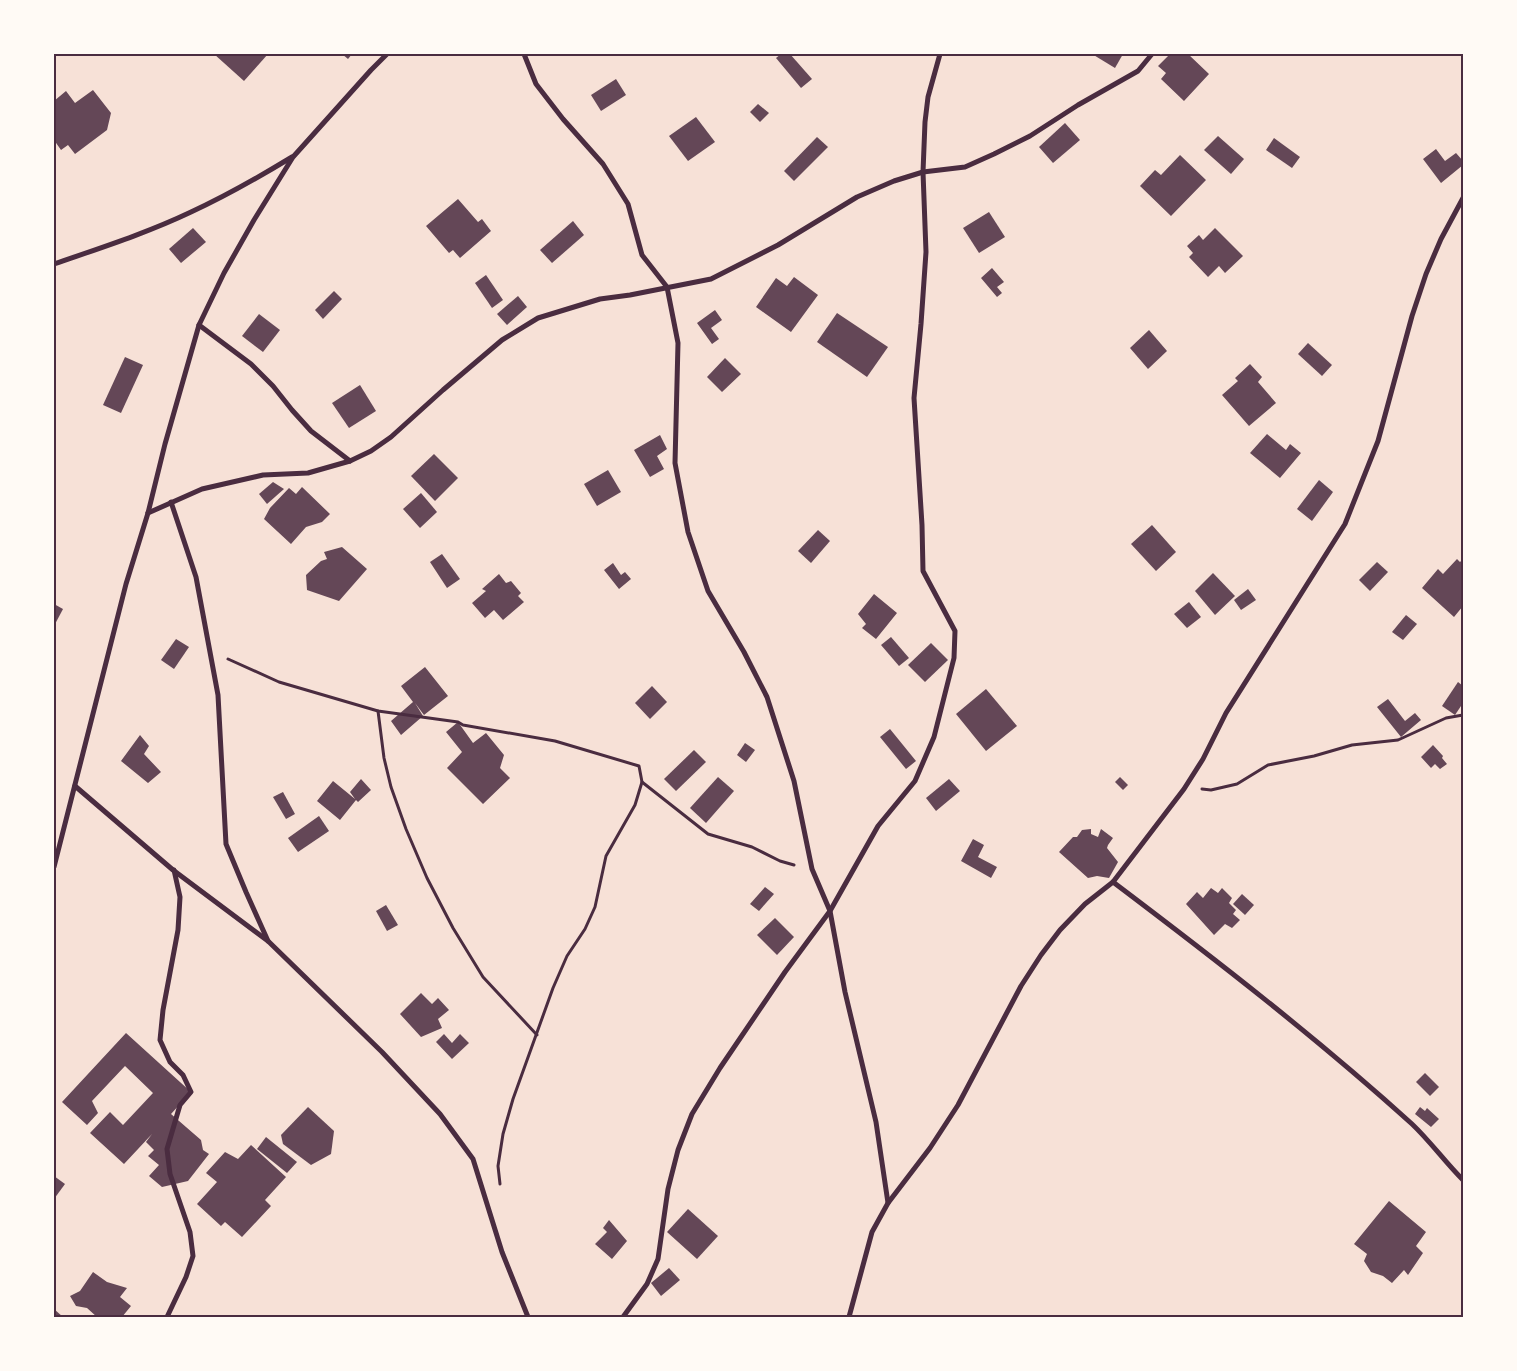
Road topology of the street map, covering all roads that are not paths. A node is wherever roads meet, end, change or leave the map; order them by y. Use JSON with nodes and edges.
{"nodes":[{"id":1,"x":387,"y":54,"type":"edge"},
{"id":2,"x":524,"y":54,"type":"edge"},
{"id":3,"x":940,"y":54,"type":"edge"},
{"id":4,"x":1152,"y":54,"type":"edge"},
{"id":5,"x":293,"y":157,"type":"junction"},
{"id":6,"x":923,"y":172,"type":"junction"},
{"id":7,"x":1463,"y":198,"type":"edge"},
{"id":8,"x":54,"y":264,"type":"edge"},
{"id":9,"x":667,"y":288,"type":"junction"},
{"id":10,"x":199,"y":325,"type":"junction"},
{"id":11,"x":350,"y":461,"type":"junction"},
{"id":12,"x":171,"y":502,"type":"junction"},
{"id":13,"x":148,"y":514,"type":"junction"},
{"id":14,"x":75,"y":786,"type":"junction"},
{"id":15,"x":54,"y":863,"type":"edge"},
{"id":16,"x":174,"y":870,"type":"junction"},
{"id":17,"x":1113,"y":882,"type":"junction"},
{"id":18,"x":830,"y":912,"type":"junction"},
{"id":19,"x":268,"y":941,"type":"junction"},
{"id":20,"x":1463,"y":1180,"type":"edge"},
{"id":21,"x":888,"y":1203,"type":"junction"},
{"id":22,"x":167,"y":1317,"type":"edge"},
{"id":23,"x":528,"y":1317,"type":"edge"},
{"id":24,"x":623,"y":1317,"type":"edge"},
{"id":25,"x":849,"y":1317,"type":"edge"}],
"edges":[{"from":1,"to":5,"type":"street"},
{"from":2,"to":9,"type":"street"},
{"from":3,"to":6,"type":"street"},
{"from":4,"to":6,"type":"street"},
{"from":5,"to":8,"type":"street"},
{"from":5,"to":10,"type":"street"},
{"from":6,"to":9,"type":"street"},
{"from":6,"to":18,"type":"street"},
{"from":7,"to":17,"type":"street"},
{"from":9,"to":11,"type":"street"},
{"from":9,"to":18,"type":"street"},
{"from":10,"to":11,"type":"street"},
{"from":10,"to":13,"type":"street"},
{"from":11,"to":12,"type":"street"},
{"from":12,"to":13,"type":"street"},
{"from":12,"to":19,"type":"street"},
{"from":13,"to":14,"type":"street"},
{"from":14,"to":15,"type":"street"},
{"from":14,"to":16,"type":"street"},
{"from":16,"to":19,"type":"street"},
{"from":16,"to":22,"type":"street"},
{"from":17,"to":20,"type":"street"},
{"from":17,"to":21,"type":"street"},
{"from":18,"to":21,"type":"street"},
{"from":18,"to":24,"type":"street"},
{"from":19,"to":23,"type":"street"},
{"from":21,"to":25,"type":"street"}]}
